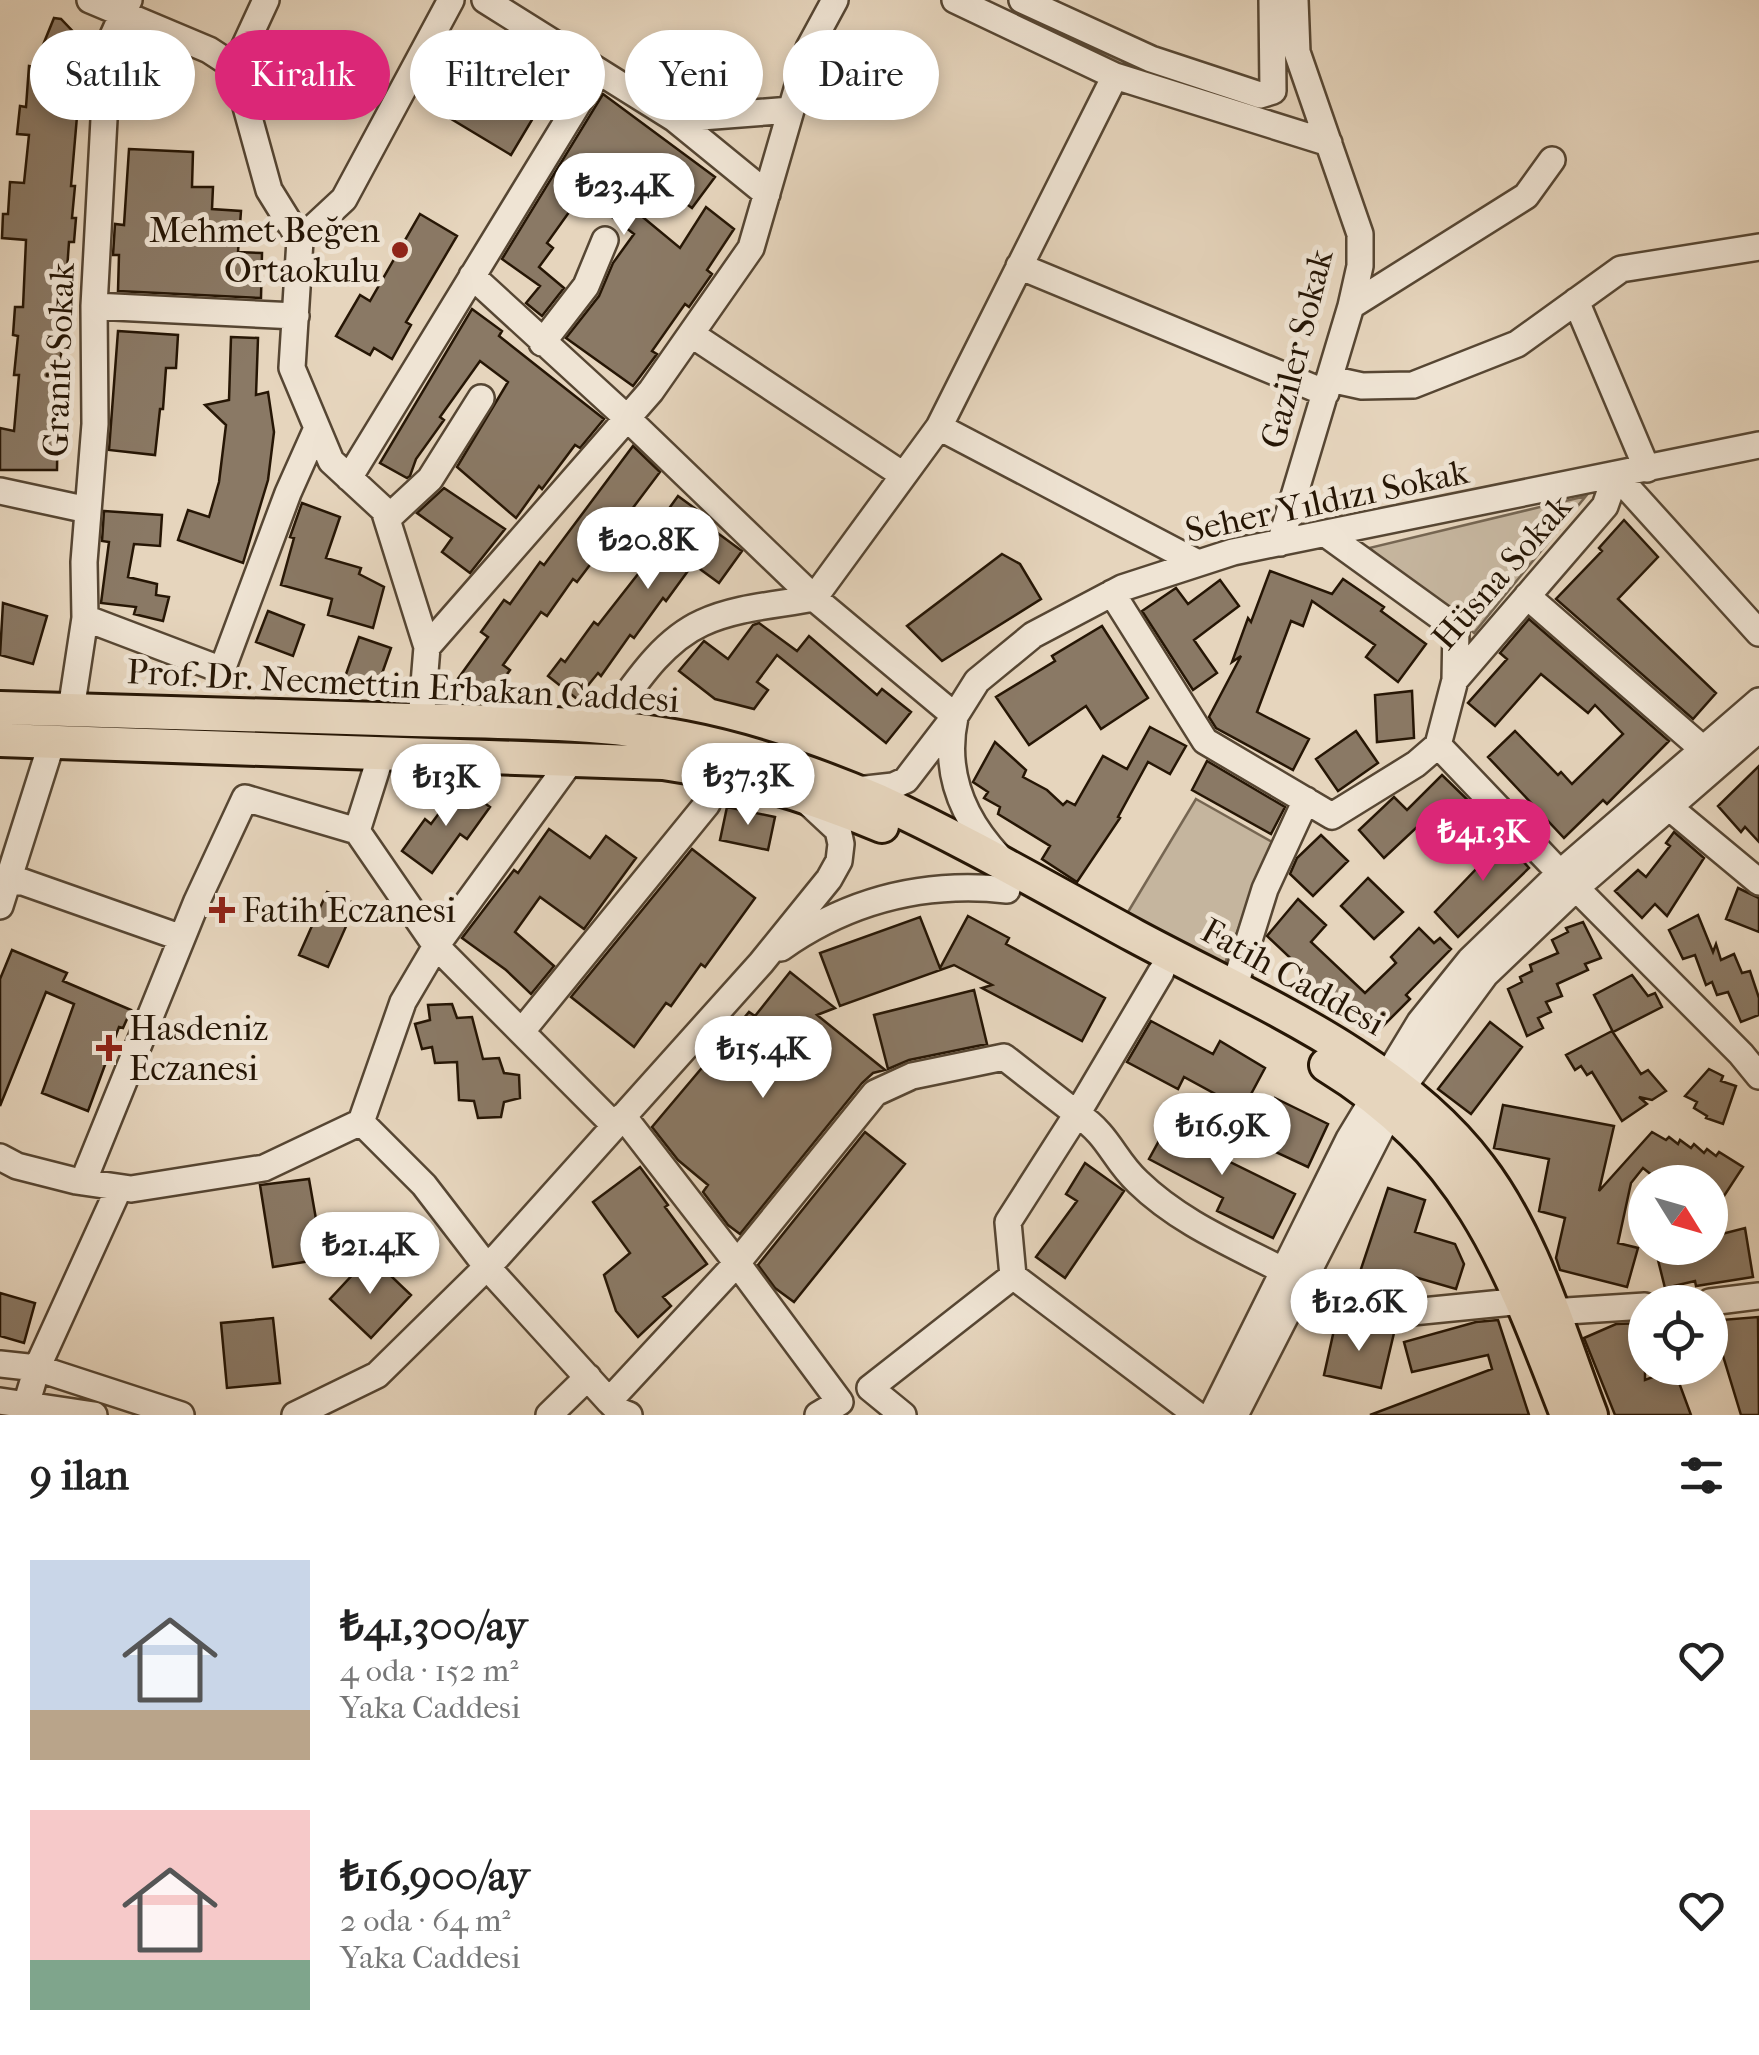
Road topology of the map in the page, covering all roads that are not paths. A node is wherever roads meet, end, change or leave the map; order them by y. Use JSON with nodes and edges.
{"nodes":[{"id":1,"x":90,"y":0,"type":"edge"},
{"id":2,"x":266,"y":0,"type":"edge"},
{"id":3,"x":451,"y":0,"type":"edge"},
{"id":4,"x":485,"y":0,"type":"edge"},
{"id":5,"x":834,"y":0,"type":"edge"},
{"id":6,"x":955,"y":0,"type":"edge"},
{"id":7,"x":1022,"y":0,"type":"edge"},
{"id":8,"x":1272,"y":0,"type":"edge"},
{"id":9,"x":1295,"y":0,"type":"edge"},
{"id":10,"x":126,"y":7,"type":"edge"},
{"id":11,"x":1053,"y":15,"type":"junction"},
{"id":12,"x":252,"y":30,"type":"edge"},
{"id":13,"x":533,"y":30,"type":"edge"},
{"id":14,"x":818,"y":30,"type":"edge"},
{"id":15,"x":1040,"y":40,"type":"junction"},
{"id":16,"x":215,"y":54,"type":"edge"},
{"id":17,"x":1114,"y":76,"type":"junction"},
{"id":18,"x":250,"y":120,"type":"edge"},
{"id":19,"x":568,"y":120,"type":"edge"},
{"id":20,"x":677,"y":120,"type":"edge"},
{"id":21,"x":788,"y":120,"type":"edge"},
{"id":22,"x":1329,"y":143,"type":"junction"},
{"id":23,"x":1552,"y":160,"type":"dead end"},
{"id":24,"x":766,"y":194,"type":"junction"},
{"id":25,"x":300,"y":240,"type":"junction"},
{"id":26,"x":604,"y":240,"type":"dead end"},
{"id":27,"x":1759,"y":246,"type":"edge"},
{"id":28,"x":1019,"y":266,"type":"junction"},
{"id":29,"x":472,"y":276,"type":"junction"},
{"id":30,"x":1576,"y":301,"type":"junction"},
{"id":31,"x":94,"y":306,"type":"junction"},
{"id":32,"x":1351,"y":306,"type":"junction"},
{"id":33,"x":296,"y":316,"type":"junction"},
{"id":34,"x":690,"y":334,"type":"junction"},
{"id":35,"x":542,"y":343,"type":"junction"},
{"id":36,"x":1328,"y":386,"type":"junction"},
{"id":37,"x":481,"y":398,"type":"dead end"},
{"id":38,"x":627,"y":418,"type":"junction"},
{"id":39,"x":938,"y":426,"type":"junction"},
{"id":40,"x":318,"y":428,"type":"junction"},
{"id":41,"x":1759,"y":445,"type":"edge"},
{"id":42,"x":1647,"y":468,"type":"junction"},
{"id":43,"x":903,"y":475,"type":"junction"},
{"id":44,"x":1616,"y":475,"type":"junction"},
{"id":45,"x":349,"y":478,"type":"junction"},
{"id":46,"x":0,"y":491,"type":"edge"},
{"id":47,"x":88,"y":510,"type":"junction"},
{"id":48,"x":387,"y":519,"type":"junction"},
{"id":49,"x":1326,"y":534,"type":"junction"},
{"id":50,"x":1280,"y":543,"type":"junction"},
{"id":51,"x":1198,"y":564,"type":"junction"},
{"id":52,"x":1112,"y":593,"type":"junction"},
{"id":53,"x":1528,"y":596,"type":"junction"},
{"id":54,"x":814,"y":598,"type":"junction"},
{"id":55,"x":85,"y":618,"type":"junction"},
{"id":56,"x":1759,"y":634,"type":"edge"},
{"id":57,"x":427,"y":646,"type":"junction"},
{"id":58,"x":1454,"y":680,"type":"junction"},
{"id":59,"x":1759,"y":701,"type":"edge"},
{"id":60,"x":0,"y":708,"type":"edge"},
{"id":61,"x":71,"y":710,"type":"junction"},
{"id":62,"x":956,"y":716,"type":"junction"},
{"id":63,"x":420,"y":721,"type":"junction"},
{"id":64,"x":1759,"y":728,"type":"edge"},
{"id":65,"x":602,"y":729,"type":"junction"},
{"id":66,"x":0,"y":740,"type":"edge"},
{"id":67,"x":52,"y":742,"type":"junction"},
{"id":68,"x":1438,"y":745,"type":"junction"},
{"id":69,"x":1704,"y":750,"type":"junction"},
{"id":70,"x":382,"y":752,"type":"junction"},
{"id":71,"x":572,"y":758,"type":"junction"},
{"id":72,"x":795,"y":780,"type":"junction"},
{"id":73,"x":854,"y":790,"type":"junction"},
{"id":74,"x":1306,"y":800,"type":"junction"},
{"id":75,"x":708,"y":804,"type":"dead end"},
{"id":76,"x":1670,"y":808,"type":"junction"},
{"id":77,"x":356,"y":831,"type":"junction"},
{"id":78,"x":1009,"y":879,"type":"junction"},
{"id":79,"x":4,"y":881,"type":"edge"},
{"id":80,"x":1568,"y":881,"type":"junction"},
{"id":81,"x":1759,"y":882,"type":"edge"},
{"id":82,"x":0,"y":906,"type":"edge"},
{"id":83,"x":182,"y":938,"type":"junction"},
{"id":84,"x":436,"y":946,"type":"junction"},
{"id":85,"x":760,"y":963,"type":"junction"},
{"id":86,"x":1161,"y":972,"type":"junction"},
{"id":87,"x":1234,"y":988,"type":"junction"},
{"id":88,"x":522,"y":1032,"type":"junction"},
{"id":89,"x":1759,"y":1076,"type":"edge"},
{"id":90,"x":1389,"y":1093,"type":"junction"},
{"id":91,"x":1078,"y":1114,"type":"junction"},
{"id":92,"x":618,"y":1120,"type":"junction"},
{"id":93,"x":362,"y":1122,"type":"junction"},
{"id":94,"x":0,"y":1157,"type":"edge"},
{"id":95,"x":82,"y":1182,"type":"junction"},
{"id":96,"x":119,"y":1188,"type":"junction"},
{"id":97,"x":737,"y":1262,"type":"junction"},
{"id":98,"x":487,"y":1267,"type":"junction"},
{"id":99,"x":1282,"y":1270,"type":"junction"},
{"id":100,"x":1013,"y":1276,"type":"junction"},
{"id":101,"x":1296,"y":1294,"type":"junction"},
{"id":102,"x":1759,"y":1296,"type":"edge"},
{"id":103,"x":1728,"y":1300,"type":"edge"},
{"id":104,"x":1628,"y":1306,"type":"edge"},
{"id":105,"x":1537,"y":1307,"type":"junction"},
{"id":106,"x":0,"y":1364,"type":"edge"},
{"id":107,"x":37,"y":1368,"type":"junction"},
{"id":108,"x":588,"y":1377,"type":"junction"},
{"id":109,"x":870,"y":1388,"type":"junction"},
{"id":110,"x":0,"y":1401,"type":"edge"},
{"id":111,"x":619,"y":1408,"type":"edge"},
{"id":112,"x":829,"y":1409,"type":"edge"},
{"id":113,"x":24,"y":1410,"type":"edge"},
{"id":114,"x":172,"y":1414,"type":"edge"},
{"id":115,"x":94,"y":1415,"type":"edge"},
{"id":116,"x":295,"y":1415,"type":"edge"},
{"id":117,"x":549,"y":1415,"type":"edge"},
{"id":118,"x":903,"y":1415,"type":"edge"},
{"id":119,"x":1197,"y":1415,"type":"edge"},
{"id":120,"x":1212,"y":1415,"type":"edge"},
{"id":121,"x":1235,"y":1415,"type":"edge"},
{"id":122,"x":1566,"y":1415,"type":"edge"},
{"id":123,"x":1591,"y":1415,"type":"edge"}],
"edges":[{"from":1,"to":10,"type":"street"},
{"from":2,"to":12,"type":"street"},
{"from":3,"to":25,"type":"street"},
{"from":4,"to":13,"type":"street"},
{"from":5,"to":14,"type":"street"},
{"from":6,"to":15,"type":"street"},
{"from":7,"to":11,"type":"street"},
{"from":8,"to":11,"type":"street"},
{"from":9,"to":22,"type":"street","name":"Gaziler Sokak"},
{"from":10,"to":16,"type":"street"},
{"from":10,"to":31,"type":"street","name":"Granit Sokak"},
{"from":11,"to":15,"type":"street"},
{"from":15,"to":17,"type":"street"},
{"from":17,"to":22,"type":"street"},
{"from":17,"to":28,"type":"street"},
{"from":18,"to":25,"type":"street"},
{"from":19,"to":29,"type":"street"},
{"from":20,"to":24,"type":"street"},
{"from":21,"to":24,"type":"street"},
{"from":22,"to":32,"type":"street","name":"Gaziler Sokak"},
{"from":23,"to":32,"type":"street"},
{"from":24,"to":34,"type":"street"},
{"from":25,"to":33,"type":"street"},
{"from":26,"to":35,"type":"street"},
{"from":27,"to":30,"type":"street"},
{"from":28,"to":36,"type":"street"},
{"from":28,"to":39,"type":"street"},
{"from":29,"to":35,"type":"street"},
{"from":29,"to":45,"type":"street"},
{"from":30,"to":36,"type":"street"},
{"from":30,"to":42,"type":"street"},
{"from":31,"to":33,"type":"street"},
{"from":31,"to":47,"type":"street","name":"Granit Sokak"},
{"from":32,"to":36,"type":"street","name":"Gaziler Sokak"},
{"from":33,"to":40,"type":"street"},
{"from":34,"to":38,"type":"street"},
{"from":34,"to":43,"type":"street"},
{"from":35,"to":38,"type":"street"},
{"from":36,"to":50,"type":"street","name":"Gaziler Sokak"},
{"from":37,"to":48,"type":"street"},
{"from":38,"to":54,"type":"street"},
{"from":38,"to":57,"type":"street"},
{"from":39,"to":43,"type":"street"},
{"from":39,"to":51,"type":"street"},
{"from":40,"to":45,"type":"street"},
{"from":40,"to":55,"type":"street"},
{"from":41,"to":42,"type":"street","name":"Seher Yıldızı Sokak"},
{"from":42,"to":44,"type":"street","name":"Seher Yıldızı Sokak"},
{"from":43,"to":54,"type":"street"},
{"from":44,"to":49,"type":"street","name":"Seher Yıldızı Sokak"},
{"from":44,"to":53,"type":"street","name":"Hüsna Sokak"},
{"from":44,"to":56,"type":"street"},
{"from":45,"to":48,"type":"street"},
{"from":46,"to":47,"type":"street"},
{"from":47,"to":55,"type":"street","name":"Granit Sokak"},
{"from":48,"to":57,"type":"street"},
{"from":49,"to":50,"type":"street","name":"Seher Yıldızı Sokak"},
{"from":49,"to":58,"type":"street"},
{"from":50,"to":51,"type":"street","name":"Seher Yıldızı Sokak"},
{"from":51,"to":52,"type":"street","name":"Seher Yıldızı Sokak"},
{"from":52,"to":62,"type":"street","name":"Seher Yıldızı Sokak"},
{"from":52,"to":74,"type":"street"},
{"from":53,"to":58,"type":"street","name":"Hüsna Sokak"},
{"from":53,"to":69,"type":"street"},
{"from":54,"to":62,"type":"street"},
{"from":54,"to":65,"type":"street"},
{"from":55,"to":61,"type":"street","name":"Granit Sokak"},
{"from":57,"to":63,"type":"street"},
{"from":58,"to":68,"type":"street","name":"Hüsna Sokak"},
{"from":59,"to":69,"type":"street"},
{"from":60,"to":61,"type":"main road","name":"Prof. Dr. Necmettin Erbakan Caddesi"},
{"from":61,"to":63,"type":"main road","name":"Prof. Dr. Necmettin Erbakan Caddesi"},
{"from":62,"to":73,"type":"street","name":"Seher Yıldızı Sokak"},
{"from":62,"to":78,"type":"street"},
{"from":63,"to":65,"type":"main road","name":"Prof. Dr. Necmettin Erbakan Caddesi"},
{"from":64,"to":76,"type":"street"},
{"from":65,"to":72,"type":"main road","name":"Prof. Dr. Necmettin Erbakan Caddesi"},
{"from":66,"to":67,"type":"main road","name":"Prof. Dr. Necmettin Erbakan Caddesi"},
{"from":67,"to":70,"type":"main road","name":"Prof. Dr. Necmettin Erbakan Caddesi"},
{"from":67,"to":79,"type":"street"},
{"from":68,"to":74,"type":"street"},
{"from":68,"to":80,"type":"street"},
{"from":69,"to":80,"type":"street"},
{"from":70,"to":71,"type":"main road","name":"Prof. Dr. Necmettin Erbakan Caddesi"},
{"from":70,"to":77,"type":"street"},
{"from":71,"to":72,"type":"main road","name":"Prof. Dr. Necmettin Erbakan Caddesi"},
{"from":71,"to":84,"type":"street"},
{"from":72,"to":73,"type":"main road","name":"Fatih Caddesi"},
{"from":72,"to":78,"type":"main road","name":"Fatih Caddesi"},
{"from":72,"to":85,"type":"street"},
{"from":73,"to":78,"type":"main road","name":"Fatih Caddesi"},
{"from":74,"to":87,"type":"street"},
{"from":75,"to":88,"type":"street"},
{"from":76,"to":80,"type":"street"},
{"from":76,"to":81,"type":"street"},
{"from":77,"to":83,"type":"street"},
{"from":77,"to":84,"type":"street"},
{"from":78,"to":85,"type":"street"},
{"from":78,"to":86,"type":"main road","name":"Fatih Caddesi"},
{"from":78,"to":87,"type":"main road","name":"Fatih Caddesi"},
{"from":79,"to":82,"type":"street"},
{"from":79,"to":83,"type":"street"},
{"from":80,"to":89,"type":"street"},
{"from":80,"to":90,"type":"street"},
{"from":83,"to":95,"type":"street"},
{"from":84,"to":88,"type":"street"},
{"from":84,"to":93,"type":"street"},
{"from":85,"to":92,"type":"street"},
{"from":86,"to":90,"type":"main road","name":"Fatih Caddesi"},
{"from":86,"to":91,"type":"street"},
{"from":87,"to":90,"type":"main road","name":"Fatih Caddesi"},
{"from":88,"to":92,"type":"street"},
{"from":90,"to":99,"type":"street"},
{"from":90,"to":101,"type":"street"},
{"from":90,"to":105,"type":"main road","name":"Fatih Caddesi"},
{"from":91,"to":97,"type":"street"},
{"from":91,"to":99,"type":"street"},
{"from":91,"to":100,"type":"street"},
{"from":92,"to":97,"type":"street"},
{"from":92,"to":98,"type":"street"},
{"from":93,"to":96,"type":"street"},
{"from":93,"to":98,"type":"street"},
{"from":94,"to":95,"type":"street"},
{"from":95,"to":96,"type":"street"},
{"from":96,"to":107,"type":"street"},
{"from":97,"to":111,"type":"street"},
{"from":97,"to":112,"type":"street"},
{"from":98,"to":108,"type":"street"},
{"from":98,"to":116,"type":"street"},
{"from":99,"to":120,"type":"street"},
{"from":100,"to":109,"type":"street"},
{"from":100,"to":119,"type":"street"},
{"from":101,"to":105,"type":"street"},
{"from":101,"to":121,"type":"street"},
{"from":102,"to":103,"type":"street"},
{"from":104,"to":105,"type":"street"},
{"from":105,"to":122,"type":"main road","name":"Fatih Caddesi"},
{"from":105,"to":123,"type":"main road","name":"Fatih Caddesi"},
{"from":106,"to":107,"type":"street"},
{"from":107,"to":113,"type":"street"},
{"from":107,"to":114,"type":"street"},
{"from":108,"to":111,"type":"street"},
{"from":108,"to":117,"type":"street"},
{"from":109,"to":112,"type":"street"},
{"from":109,"to":118,"type":"street"},
{"from":110,"to":113,"type":"street"},
{"from":113,"to":115,"type":"street"}]}
